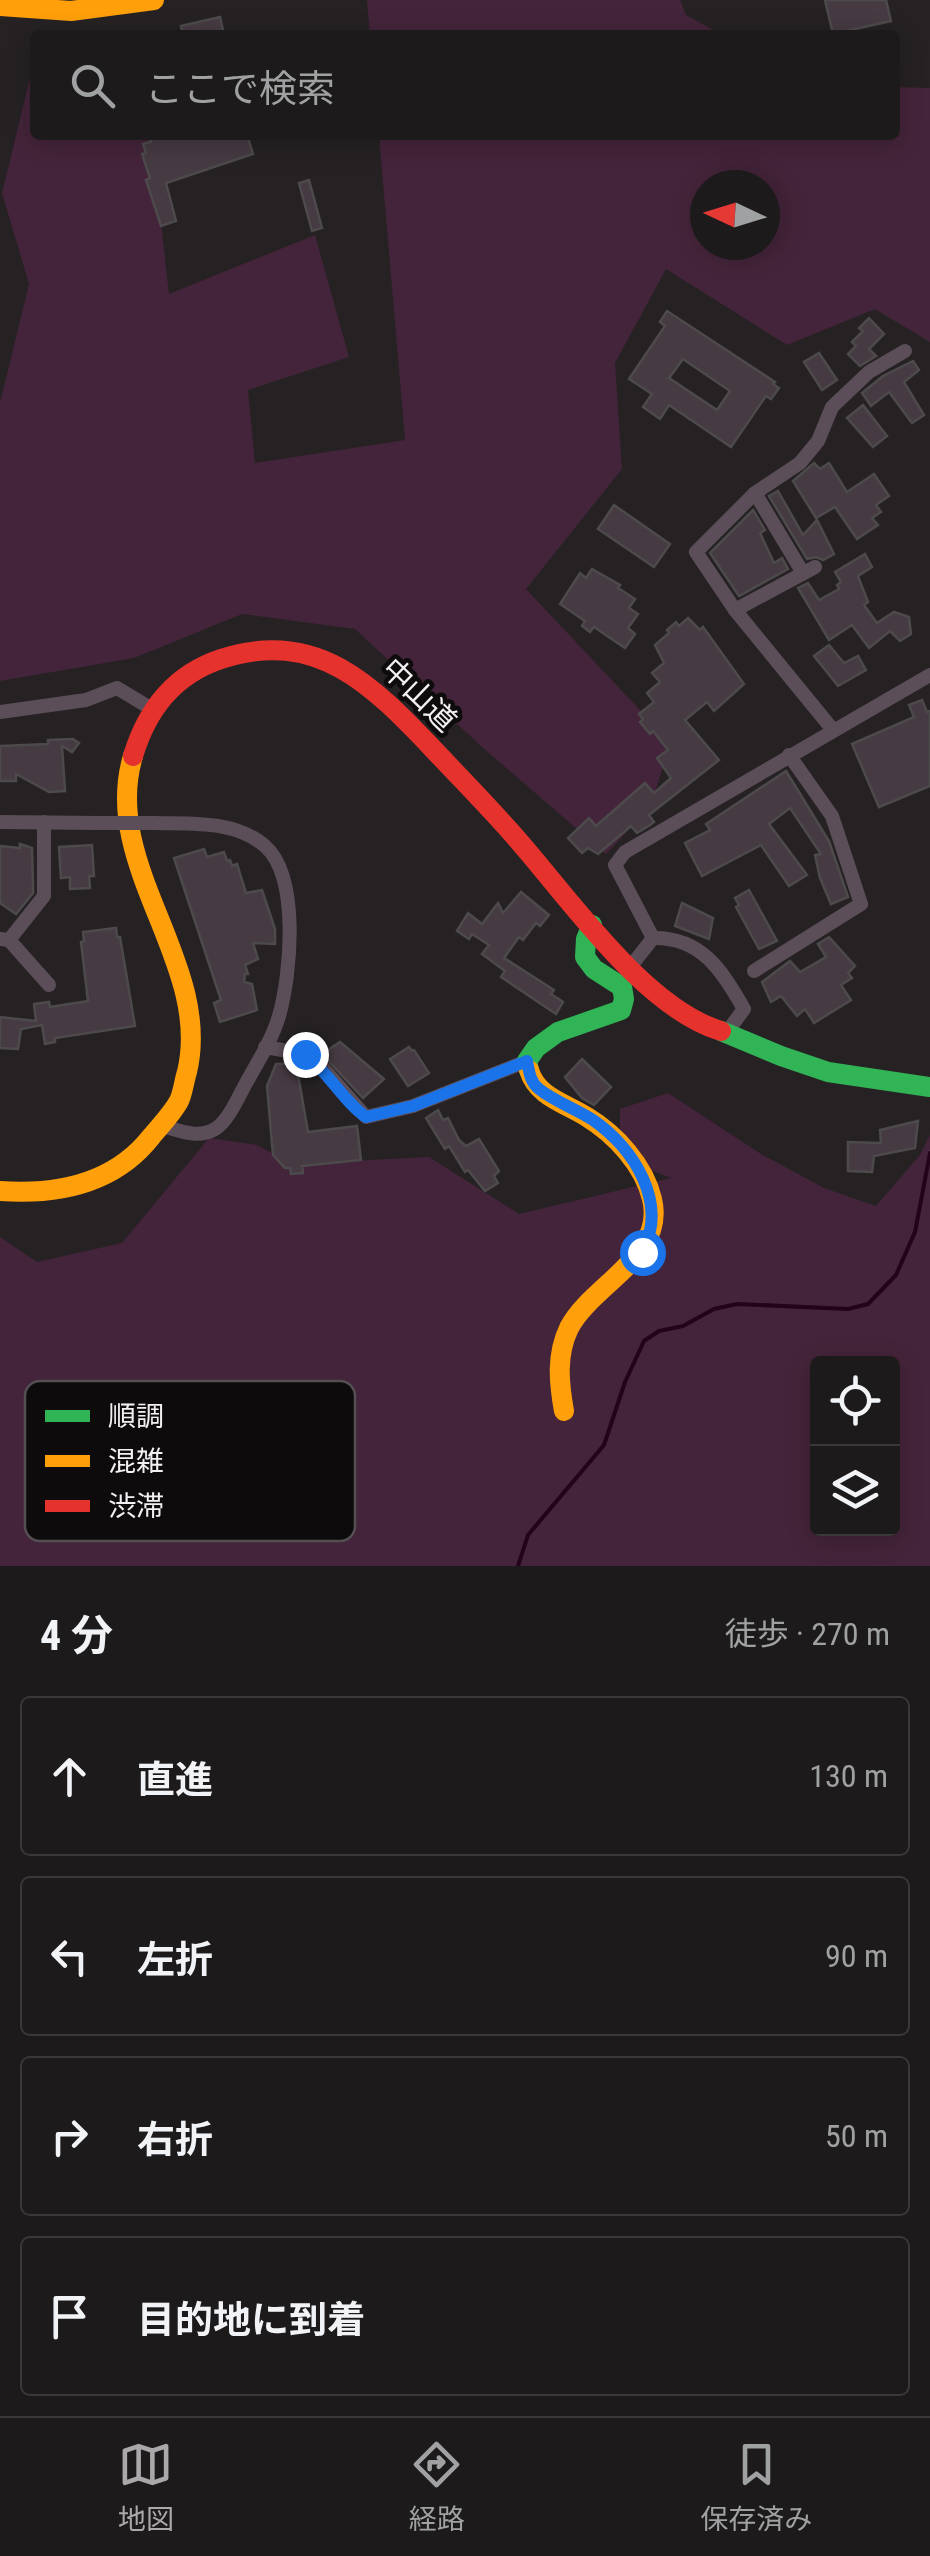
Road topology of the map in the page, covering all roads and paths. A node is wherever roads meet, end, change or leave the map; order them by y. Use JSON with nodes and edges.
{"nodes":[{"id":1,"x":154,"y":0,"type":"edge"},
{"id":2,"x":101,"y":5,"type":"edge"},
{"id":3,"x":0,"y":6,"type":"edge"},
{"id":4,"x":906,"y":352,"type":"dead end"},
{"id":5,"x":755,"y":493,"type":"junction"},
{"id":6,"x":735,"y":610,"type":"junction"},
{"id":7,"x":930,"y":675,"type":"edge"},
{"id":8,"x":152,"y":709,"type":"junction"},
{"id":9,"x":0,"y":712,"type":"edge"},
{"id":10,"x":833,"y":730,"type":"junction"},
{"id":11,"x":789,"y":755,"type":"junction"},
{"id":12,"x":0,"y":822,"type":"edge"},
{"id":13,"x":44,"y":822,"type":"junction"},
{"id":14,"x":592,"y":925,"type":"junction"},
{"id":15,"x":653,"y":938,"type":"junction"},
{"id":16,"x":4,"y":940,"type":"edge"},
{"id":17,"x":631,"y":966,"type":"junction"},
{"id":18,"x":754,"y":970,"type":"dead end"},
{"id":19,"x":49,"y":985,"type":"dead end"},
{"id":20,"x":727,"y":1032,"type":"junction"},
{"id":21,"x":265,"y":1048,"type":"junction"},
{"id":22,"x":527,"y":1061,"type":"junction"},
{"id":23,"x":930,"y":1087,"type":"edge"},
{"id":24,"x":164,"y":1126,"type":"junction"},
{"id":25,"x":0,"y":1191,"type":"edge"},
{"id":26,"x":564,"y":1411,"type":"dead end"}],
"edges":[{"from":1,"to":2,"type":"main road"},
{"from":2,"to":3,"type":"main road"},
{"from":4,"to":5,"type":"street"},
{"from":5,"to":6,"type":"street"},
{"from":5,"to":6,"type":"street"},
{"from":6,"to":10,"type":"street"},
{"from":7,"to":10,"type":"street"},
{"from":8,"to":9,"type":"street"},
{"from":8,"to":14,"type":"main road","name":"中山道"},
{"from":8,"to":24,"type":"main road","name":"中山道"},
{"from":10,"to":11,"type":"street"},
{"from":11,"to":15,"type":"street"},
{"from":11,"to":18,"type":"street"},
{"from":12,"to":13,"type":"street"},
{"from":13,"to":16,"type":"street"},
{"from":13,"to":21,"type":"street","bridge":true},
{"from":14,"to":17,"type":"main road","name":"中山道"},
{"from":14,"to":22,"type":"main road"},
{"from":15,"to":17,"type":"street"},
{"from":15,"to":20,"type":"street"},
{"from":16,"to":19,"type":"street"},
{"from":17,"to":20,"type":"main road","name":"中山道"},
{"from":20,"to":23,"type":"main road","name":"中山道"},
{"from":21,"to":22,"type":"street"},
{"from":21,"to":24,"type":"street"},
{"from":22,"to":26,"type":"main road"},
{"from":24,"to":25,"type":"main road","name":"中山道"}]}
